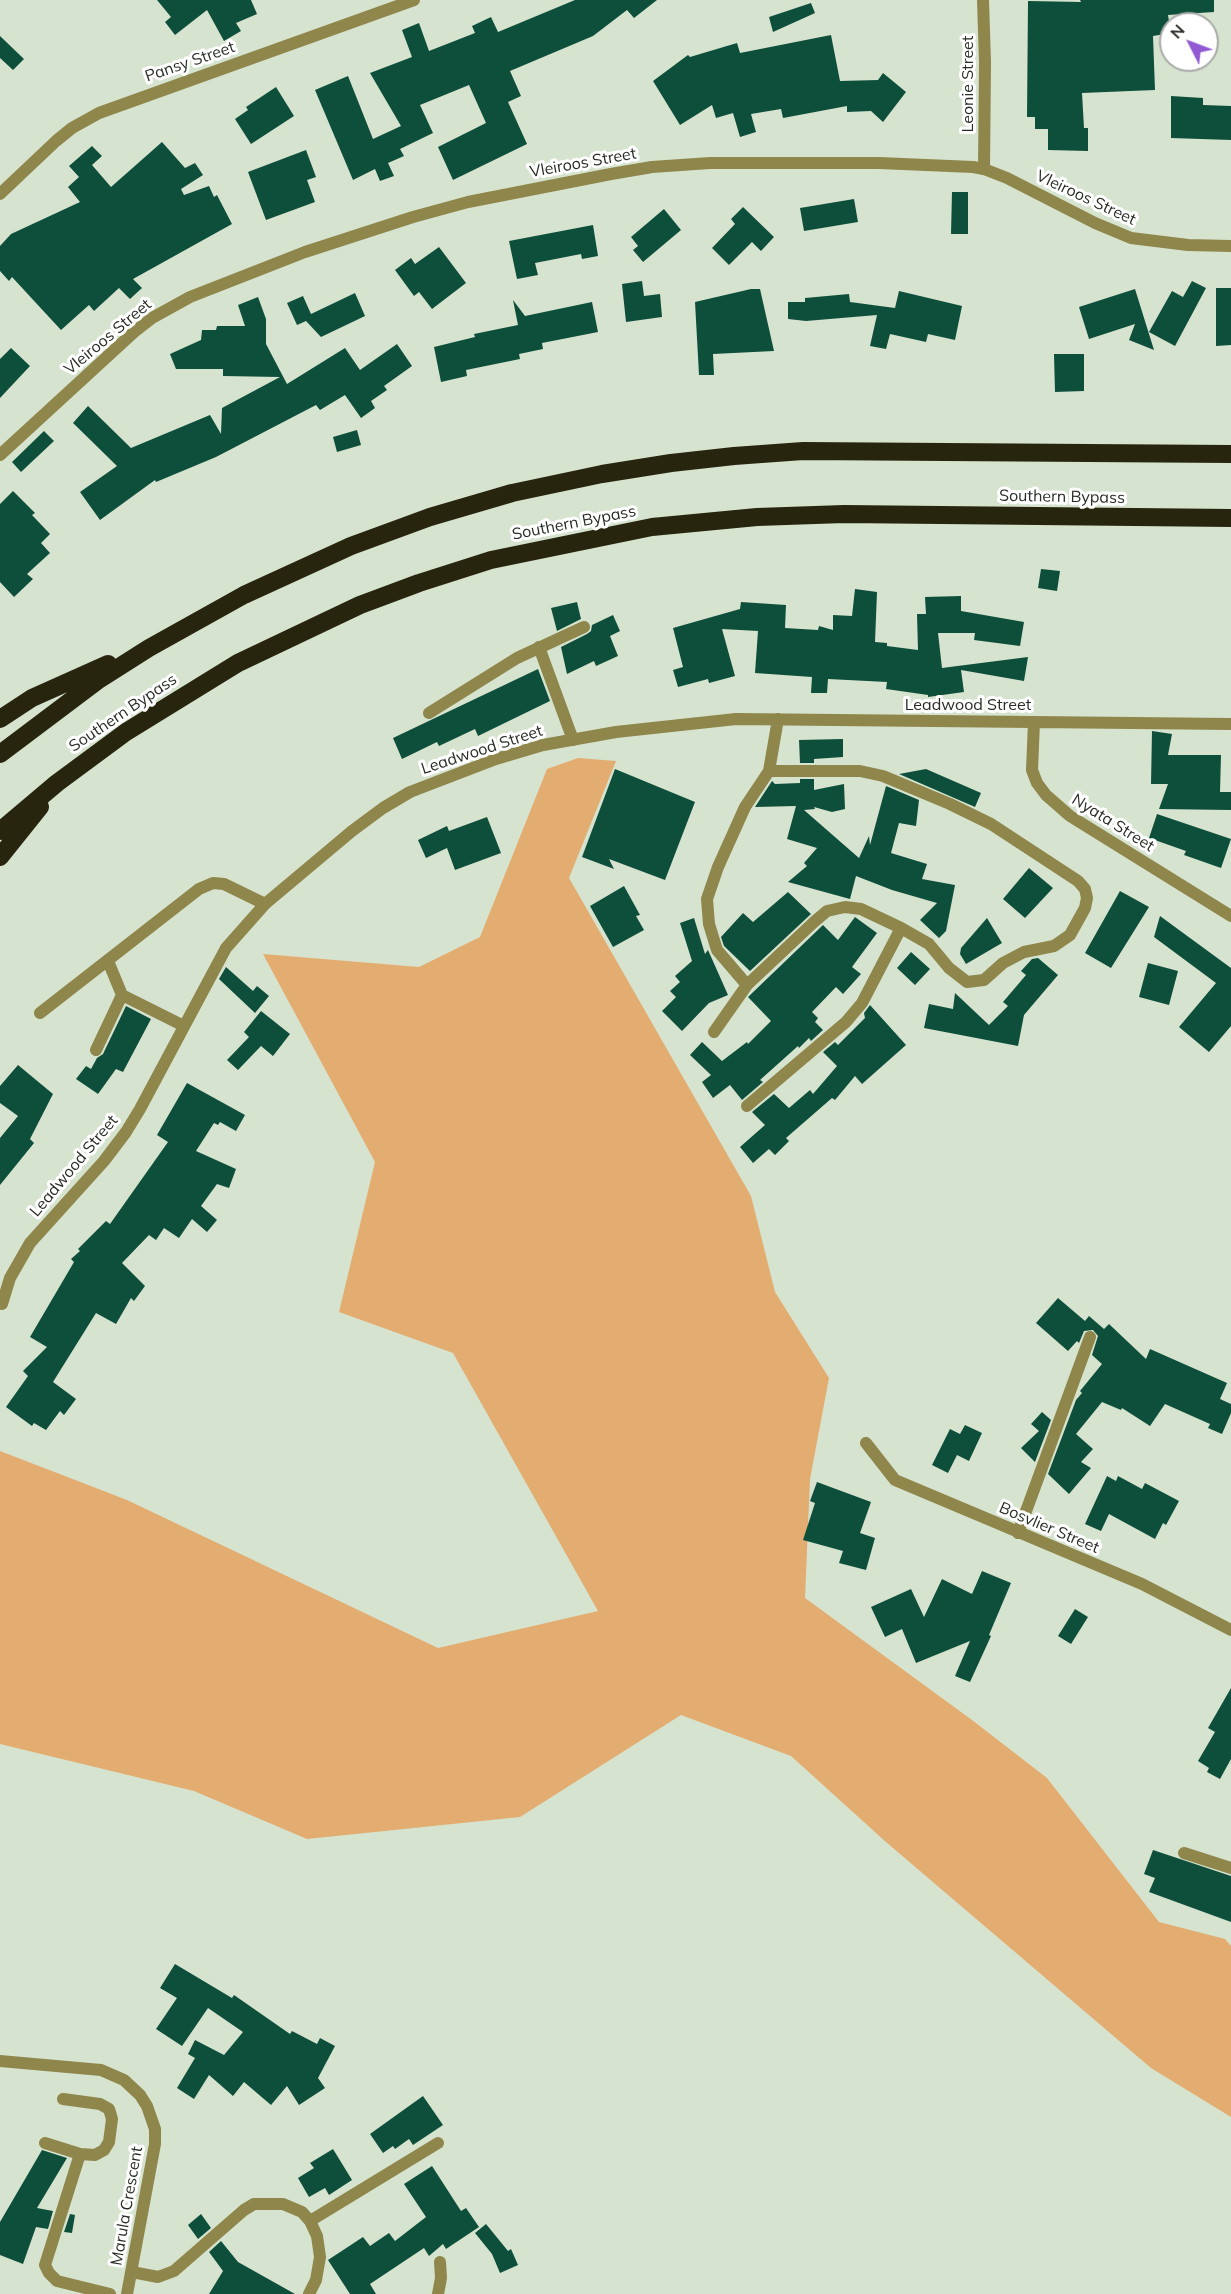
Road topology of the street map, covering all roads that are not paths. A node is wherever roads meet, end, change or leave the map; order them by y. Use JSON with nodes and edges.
{"nodes":[{"id":1,"x":414,"y":0,"type":"edge"},
{"id":2,"x":983,"y":0,"type":"edge"},
{"id":3,"x":984,"y":169,"type":"junction"},
{"id":4,"x":0,"y":194,"type":"edge"},
{"id":5,"x":1231,"y":246,"type":"edge"},
{"id":6,"x":1231,"y":454,"type":"edge"},
{"id":7,"x":0,"y":455,"type":"edge"},
{"id":8,"x":1231,"y":518,"type":"edge"},
{"id":9,"x":584,"y":627,"type":"dead end"},
{"id":10,"x":539,"y":647,"type":"junction"},
{"id":11,"x":149,"y":648,"type":"junction"},
{"id":12,"x":429,"y":713,"type":"dead end"},
{"id":13,"x":0,"y":719,"type":"edge"},
{"id":14,"x":778,"y":719,"type":"junction"},
{"id":15,"x":1034,"y":722,"type":"junction"},
{"id":16,"x":1231,"y":723,"type":"edge"},
{"id":17,"x":573,"y":740,"type":"junction"},
{"id":18,"x":0,"y":754,"type":"edge"},
{"id":19,"x":769,"y":771,"type":"junction"},
{"id":20,"x":57,"y":783,"type":"junction"},
{"id":21,"x":0,"y":831,"type":"edge"},
{"id":22,"x":0,"y":857,"type":"edge"},
{"id":23,"x":265,"y":904,"type":"junction"},
{"id":24,"x":1231,"y":916,"type":"edge"},
{"id":25,"x":902,"y":928,"type":"junction"},
{"id":26,"x":108,"y":961,"type":"junction"},
{"id":27,"x":747,"y":985,"type":"junction"},
{"id":28,"x":122,"y":995,"type":"junction"},
{"id":29,"x":40,"y":1013,"type":"dead end"},
{"id":30,"x":184,"y":1026,"type":"junction"},
{"id":31,"x":714,"y":1032,"type":"dead end"},
{"id":32,"x":96,"y":1050,"type":"dead end"},
{"id":33,"x":747,"y":1106,"type":"dead end"},
{"id":34,"x":2,"y":1304,"type":"dead end"},
{"id":35,"x":1090,"y":1337,"type":"dead end"},
{"id":36,"x":866,"y":1443,"type":"dead end"},
{"id":37,"x":1018,"y":1533,"type":"junction"},
{"id":38,"x":1231,"y":1630,"type":"edge"},
{"id":39,"x":1184,"y":1853,"type":"dead end"},
{"id":40,"x":1231,"y":1868,"type":"edge"},
{"id":41,"x":0,"y":2061,"type":"edge"},
{"id":42,"x":63,"y":2099,"type":"dead end"},
{"id":43,"x":45,"y":2143,"type":"dead end"},
{"id":44,"x":438,"y":2143,"type":"dead end"},
{"id":45,"x":80,"y":2154,"type":"junction"},
{"id":46,"x":310,"y":2221,"type":"junction"},
{"id":47,"x":441,"y":2262,"type":"dead end"},
{"id":48,"x":132,"y":2272,"type":"junction"},
{"id":49,"x":110,"y":2294,"type":"edge"},
{"id":50,"x":127,"y":2294,"type":"edge"},
{"id":51,"x":309,"y":2294,"type":"edge"},
{"id":52,"x":438,"y":2294,"type":"edge"}],
"edges":[{"from":1,"to":4,"type":"street","name":"Pansy Street"},
{"from":2,"to":3,"type":"street","name":"Leonie Street"},
{"from":3,"to":5,"type":"street","name":"Vleiroos Street"},
{"from":3,"to":7,"type":"street","name":"Vleiroos Street"},
{"from":6,"to":11,"type":"highway"},
{"from":8,"to":20,"type":"highway","name":"Southern Bypass"},
{"from":9,"to":10,"type":"street"},
{"from":10,"to":12,"type":"street"},
{"from":10,"to":17,"type":"street"},
{"from":11,"to":13,"type":"highway"},
{"from":11,"to":18,"type":"highway"},
{"from":14,"to":15,"type":"street","name":"Leadwood Street"},
{"from":14,"to":17,"type":"street","name":"Leadwood Street"},
{"from":14,"to":19,"type":"street"},
{"from":15,"to":16,"type":"street","name":"Leadwood Street"},
{"from":15,"to":24,"type":"street","name":"Nyata Street"},
{"from":17,"to":23,"type":"street","name":"Leadwood Street"},
{"from":19,"to":25,"type":"street"},
{"from":19,"to":27,"type":"street"},
{"from":20,"to":21,"type":"highway","name":"Southern Bypass"},
{"from":20,"to":22,"type":"highway"},
{"from":23,"to":26,"type":"street"},
{"from":23,"to":30,"type":"street","name":"Leadwood Street"},
{"from":25,"to":27,"type":"street"},
{"from":25,"to":33,"type":"street"},
{"from":26,"to":28,"type":"street"},
{"from":26,"to":29,"type":"street"},
{"from":27,"to":31,"type":"street"},
{"from":28,"to":30,"type":"street"},
{"from":28,"to":32,"type":"street"},
{"from":30,"to":34,"type":"street","name":"Leadwood Street"},
{"from":35,"to":37,"type":"street"},
{"from":36,"to":37,"type":"street","name":"Bosvlier Street"},
{"from":37,"to":38,"type":"street","name":"Bosvlier Street"},
{"from":39,"to":40,"type":"street"},
{"from":41,"to":48,"type":"street","name":"Marula Crescent"},
{"from":42,"to":45,"type":"street"},
{"from":43,"to":45,"type":"street"},
{"from":44,"to":46,"type":"street"},
{"from":45,"to":49,"type":"street"},
{"from":46,"to":48,"type":"street"},
{"from":46,"to":51,"type":"street"},
{"from":47,"to":52,"type":"street"},
{"from":48,"to":50,"type":"street","name":"Marula Crescent"}]}
